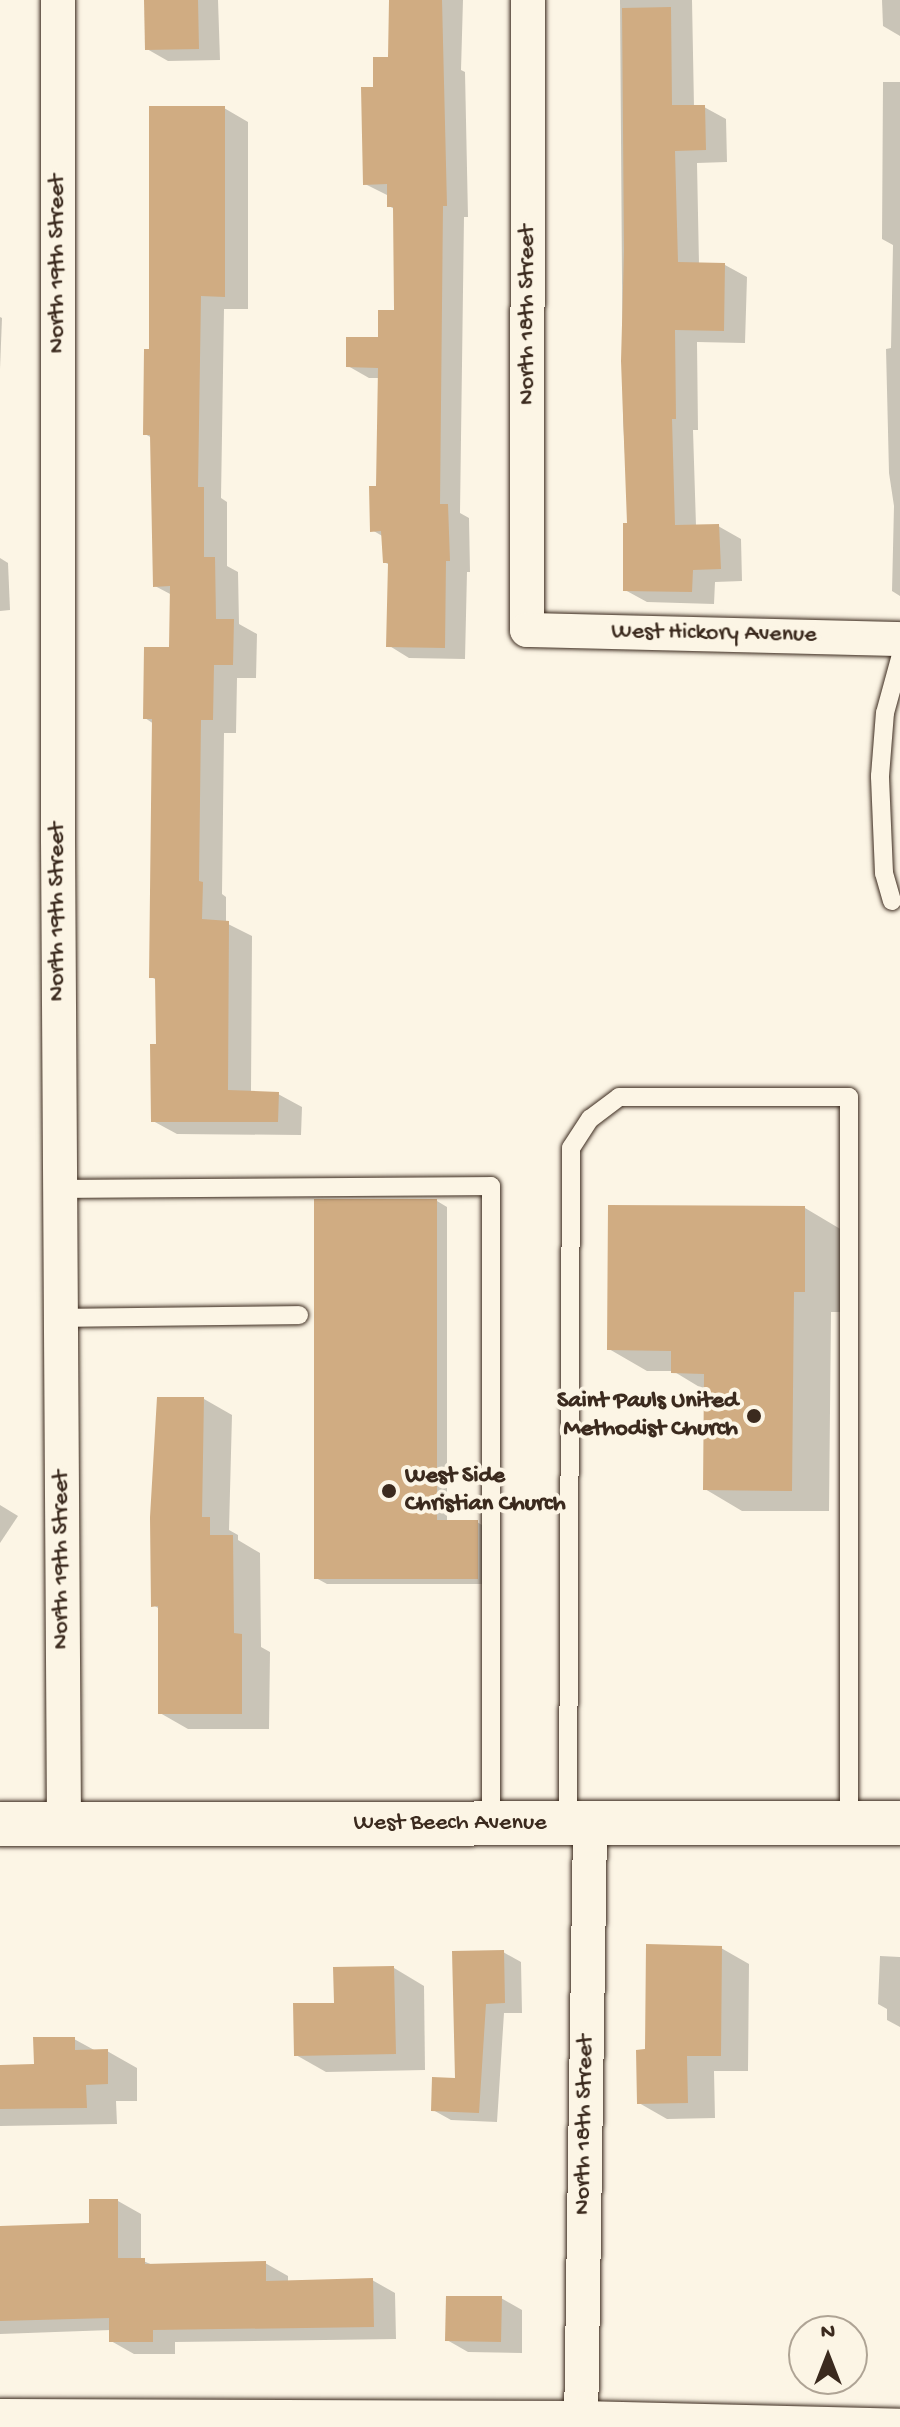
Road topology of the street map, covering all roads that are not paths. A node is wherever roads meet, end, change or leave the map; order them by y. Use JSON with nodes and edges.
{"nodes":[{"id":1,"x":58,"y":0,"type":"edge"},
{"id":2,"x":528,"y":0,"type":"edge"},
{"id":3,"x":527,"y":630,"type":"joint"},
{"id":4,"x":900,"y":639,"type":"edge"},
{"id":5,"x":900,"y":658,"type":"edge"},
{"id":6,"x":892,"y":901,"type":"dead end"},
{"id":7,"x":60,"y":1189,"type":"junction"},
{"id":8,"x":299,"y":1315,"type":"dead end"},
{"id":9,"x":61,"y":1318,"type":"junction"},
{"id":10,"x":900,"y":1823,"type":"edge"},
{"id":11,"x":0,"y":1824,"type":"edge"},
{"id":12,"x":64,"y":1824,"type":"junction"},
{"id":13,"x":491,"y":1824,"type":"junction"},
{"id":14,"x":579,"y":1824,"type":"junction"},
{"id":15,"x":849,"y":1824,"type":"junction"},
{"id":16,"x":0,"y":2416,"type":"edge"},
{"id":17,"x":581,"y":2423,"type":"edge"},
{"id":18,"x":900,"y":2426,"type":"edge"}],
"edges":[{"from":1,"to":7,"type":"street","name":"North 19th Street"},
{"from":2,"to":3,"type":"street","name":"North 18th Street"},
{"from":3,"to":4,"type":"street","name":"West Hickory Avenue"},
{"from":5,"to":6,"type":"lane"},
{"from":7,"to":9,"type":"street","name":"North 19th Street"},
{"from":7,"to":13,"type":"lane"},
{"from":8,"to":9,"type":"lane"},
{"from":9,"to":12,"type":"street","name":"North 19th Street"},
{"from":10,"to":15,"type":"main road","name":"West Beech Avenue"},
{"from":11,"to":12,"type":"main road","name":"West Beech Avenue"},
{"from":12,"to":13,"type":"main road","name":"West Beech Avenue"},
{"from":13,"to":14,"type":"main road","name":"West Beech Avenue"},
{"from":14,"to":15,"type":"main road","name":"West Beech Avenue"},
{"from":14,"to":15,"type":"lane"},
{"from":14,"to":17,"type":"street","name":"North 18th Street"},
{"from":16,"to":17,"type":"street"},
{"from":17,"to":18,"type":"street"}]}
